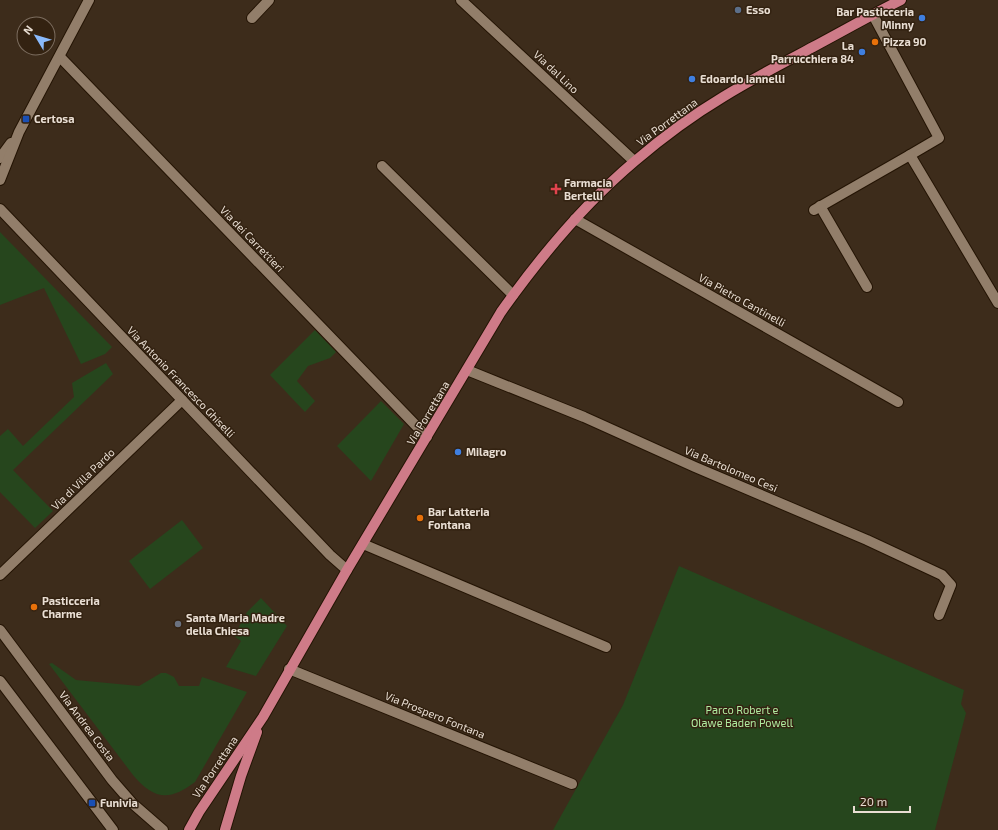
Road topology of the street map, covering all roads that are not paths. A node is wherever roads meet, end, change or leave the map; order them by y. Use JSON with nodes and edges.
{"nodes":[{"id":1,"x":89,"y":0,"type":"edge"},
{"id":2,"x":269,"y":0,"type":"edge"},
{"id":3,"x":901,"y":0,"type":"edge"},
{"id":4,"x":465,"y":1,"type":"edge"},
{"id":5,"x":873,"y":15,"type":"junction"},
{"id":6,"x":252,"y":18,"type":"dead end"},
{"id":7,"x":60,"y":57,"type":"junction"},
{"id":8,"x":19,"y":132,"type":"junction"},
{"id":9,"x":910,"y":155,"type":"junction"},
{"id":10,"x":0,"y":158,"type":"edge"},
{"id":11,"x":634,"y":162,"type":"junction"},
{"id":12,"x":382,"y":166,"type":"dead end"},
{"id":13,"x":0,"y":180,"type":"edge"},
{"id":14,"x":0,"y":209,"type":"edge"},
{"id":15,"x":575,"y":219,"type":"junction"},
{"id":16,"x":867,"y":287,"type":"dead end"},
{"id":17,"x":513,"y":295,"type":"junction"},
{"id":18,"x":998,"y":303,"type":"edge"},
{"id":19,"x":467,"y":370,"type":"junction"},
{"id":20,"x":182,"y":400,"type":"junction"},
{"id":21,"x":898,"y":402,"type":"dead end"},
{"id":22,"x":427,"y":437,"type":"junction"},
{"id":23,"x":363,"y":544,"type":"junction"},
{"id":24,"x":347,"y":570,"type":"junction"},
{"id":25,"x":0,"y":575,"type":"edge"},
{"id":26,"x":939,"y":615,"type":"dead end"},
{"id":27,"x":0,"y":630,"type":"edge"},
{"id":28,"x":606,"y":647,"type":"dead end"},
{"id":29,"x":289,"y":669,"type":"junction"},
{"id":30,"x":0,"y":681,"type":"edge"},
{"id":31,"x":263,"y":717,"type":"junction"},
{"id":32,"x":572,"y":784,"type":"dead end"},
{"id":33,"x":113,"y":830,"type":"edge"},
{"id":34,"x":163,"y":830,"type":"edge"},
{"id":35,"x":189,"y":830,"type":"edge"},
{"id":36,"x":225,"y":830,"type":"edge"}],
"edges":[{"from":1,"to":7,"type":"street"},
{"from":2,"to":6,"type":"street"},
{"from":3,"to":5,"type":"main road","name":"Via Porrettana"},
{"from":4,"to":11,"type":"street","name":"Via dal Lino"},
{"from":5,"to":9,"type":"street"},
{"from":5,"to":11,"type":"main road","name":"Via Porrettana"},
{"from":7,"to":8,"type":"street"},
{"from":7,"to":22,"type":"street","name":"Via dei Carrettieri"},
{"from":8,"to":10,"type":"street"},
{"from":8,"to":13,"type":"street"},
{"from":9,"to":16,"type":"street"},
{"from":9,"to":18,"type":"street"},
{"from":11,"to":15,"type":"main road","name":"Via Porrettana"},
{"from":12,"to":17,"type":"street"},
{"from":14,"to":20,"type":"street","name":"Via Antonio Francesco Ghiselli"},
{"from":15,"to":17,"type":"main road","name":"Via Porrettana"},
{"from":15,"to":21,"type":"street","name":"Via Pietro Cantinelli"},
{"from":17,"to":19,"type":"main road","name":"Via Porrettana"},
{"from":19,"to":22,"type":"main road","name":"Via Porrettana"},
{"from":19,"to":26,"type":"street","name":"Via Bartolomeo Cesi"},
{"from":20,"to":24,"type":"street","name":"Via Antonio Francesco Ghiselli"},
{"from":20,"to":25,"type":"street","name":"Via di Villa Pardo"},
{"from":22,"to":23,"type":"main road","name":"Via Porrettana"},
{"from":23,"to":24,"type":"main road","name":"Via Porrettana"},
{"from":23,"to":28,"type":"street"},
{"from":24,"to":29,"type":"main road","name":"Via Porrettana"},
{"from":27,"to":34,"type":"street","name":"Via Andrea Costa"},
{"from":29,"to":31,"type":"main road","name":"Via Porrettana"},
{"from":29,"to":32,"type":"street","name":"Via Prospero Fontana"},
{"from":30,"to":33,"type":"street"},
{"from":31,"to":35,"type":"main road","name":"Via Porrettana"},
{"from":31,"to":36,"type":"main road","name":"Via Porrettana"}]}
